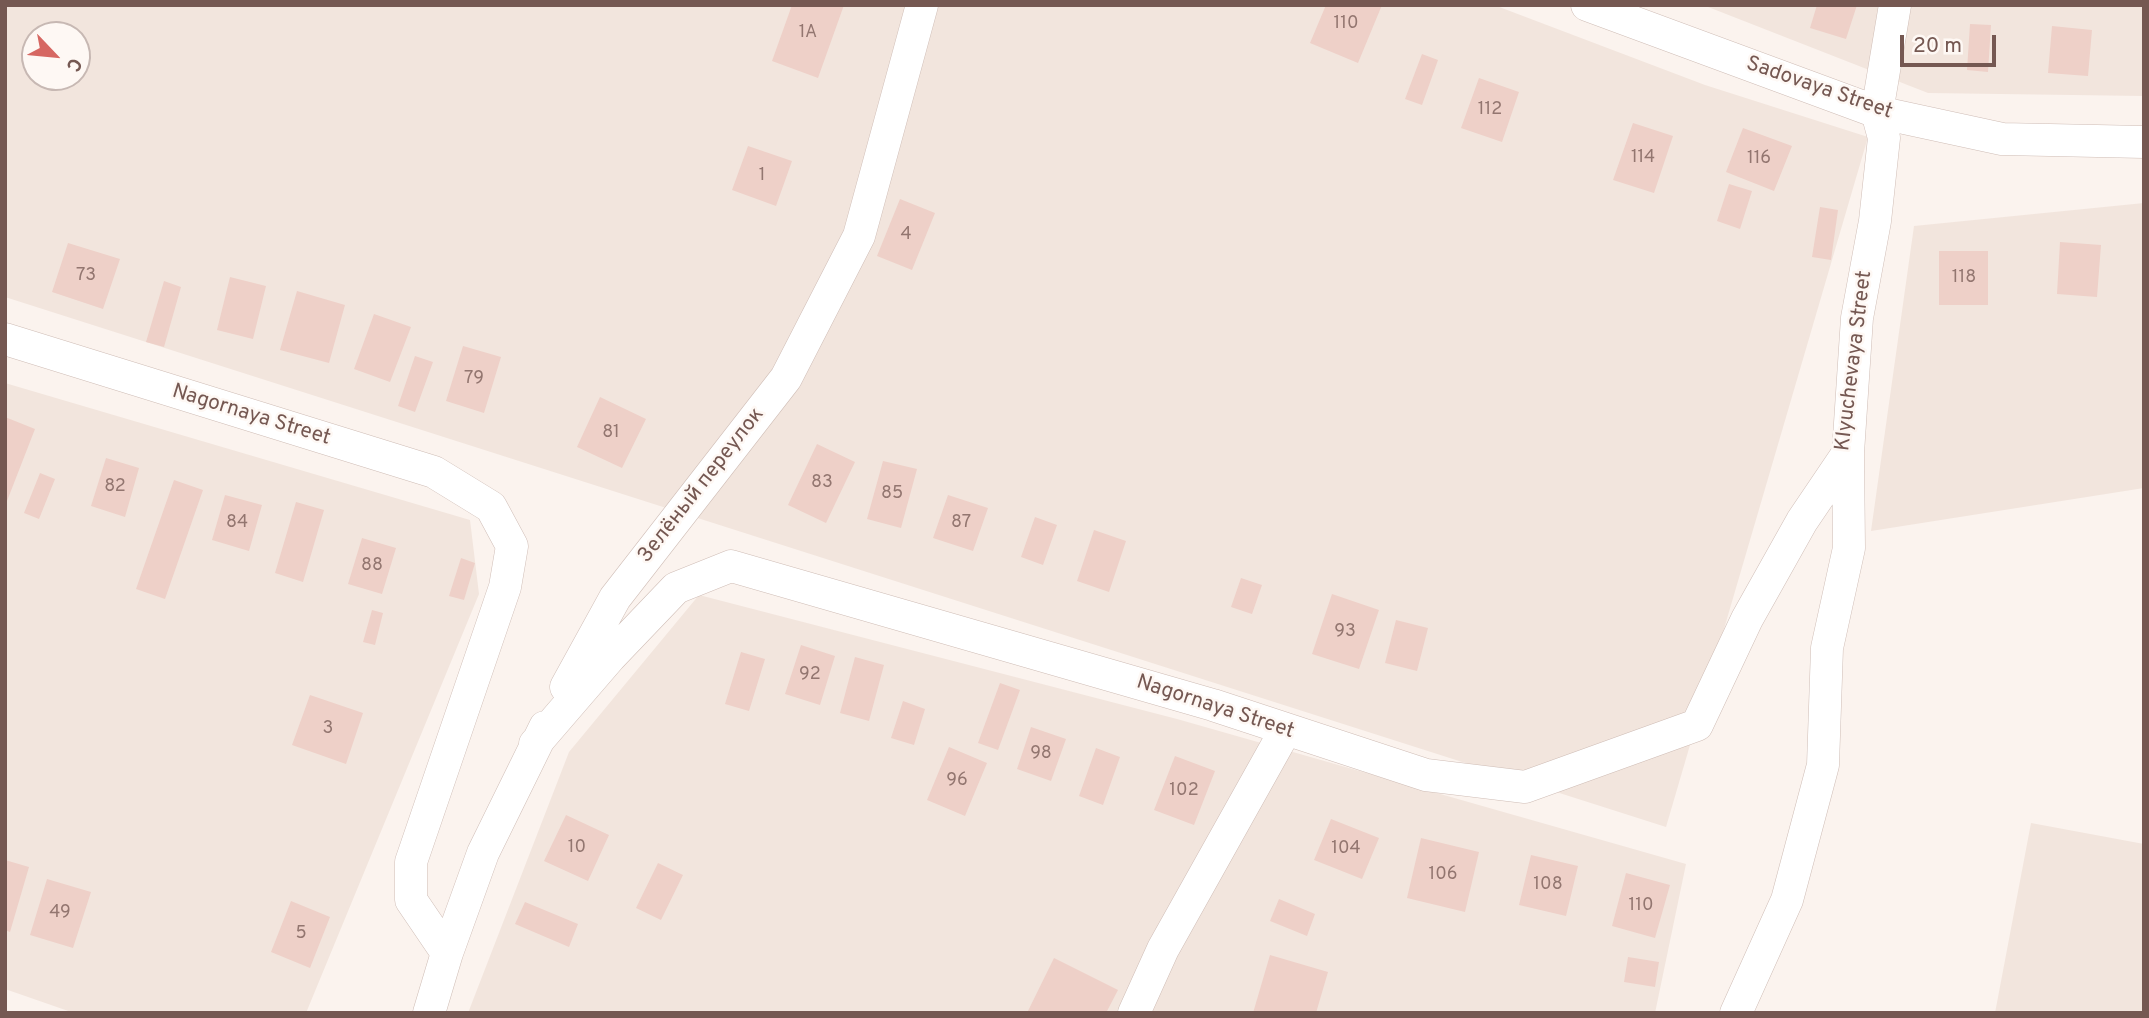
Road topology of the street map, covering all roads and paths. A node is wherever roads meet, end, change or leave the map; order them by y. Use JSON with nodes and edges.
{"nodes":[{"id":1,"x":922,"y":5,"type":"edge"},
{"id":2,"x":1587,"y":5,"type":"edge"},
{"id":3,"x":1895,"y":5,"type":"edge"},
{"id":4,"x":1877,"y":112,"type":"junction"},
{"id":5,"x":2144,"y":142,"type":"edge"},
{"id":6,"x":5,"y":339,"type":"edge"},
{"id":7,"x":1848,"y":453,"type":"junction"},
{"id":8,"x":1698,"y":725,"type":"joint"},
{"id":9,"x":1285,"y":731,"type":"junction"},
{"id":10,"x":535,"y":744,"type":"junction"},
{"id":11,"x":447,"y":953,"type":"junction"},
{"id":12,"x":429,"y":1013,"type":"edge"},
{"id":13,"x":1134,"y":1013,"type":"edge"},
{"id":14,"x":1736,"y":1013,"type":"edge"}],
"edges":[{"from":1,"to":10,"type":"street","name":"Зелёный переулок"},
{"from":2,"to":4,"type":"street","name":"Sadovaya Street"},
{"from":3,"to":4,"type":"street","name":"Klyuchevaya Street"},
{"from":4,"to":5,"type":"street","name":"Sadovaya Street"},
{"from":4,"to":7,"type":"street","name":"Klyuchevaya Street"},
{"from":6,"to":11,"type":"street","name":"Nagornaya Street"},
{"from":7,"to":8,"type":"street","name":"Klyuchevaya Street"},
{"from":7,"to":14,"type":"street"},
{"from":8,"to":9,"type":"street","name":"Nagornaya Street"},
{"from":9,"to":10,"type":"street","name":"Nagornaya Street"},
{"from":9,"to":13,"type":"street"},
{"from":10,"to":11,"type":"street","name":"Зелёный переулок"},
{"from":11,"to":12,"type":"street","name":"Зелёный переулок"}]}
